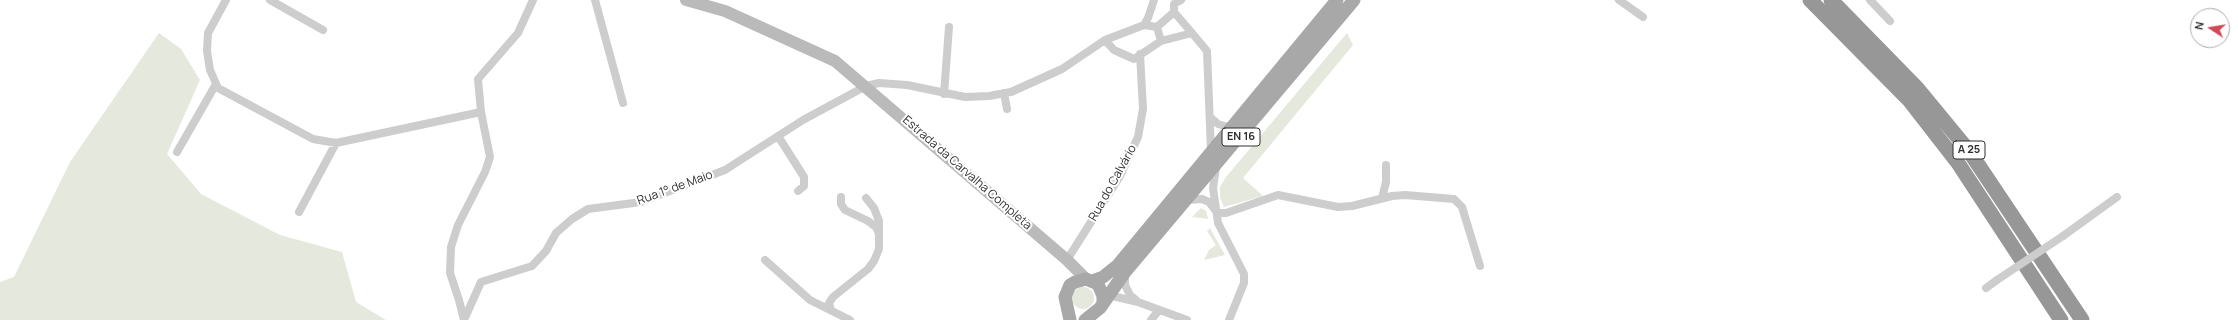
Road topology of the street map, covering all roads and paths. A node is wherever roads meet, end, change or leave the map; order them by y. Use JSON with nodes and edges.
{"nodes":[{"id":1,"x":226,"y":0,"type":"edge"},
{"id":2,"x":270,"y":0,"type":"edge"},
{"id":3,"x":533,"y":0,"type":"edge"},
{"id":4,"x":595,"y":0,"type":"edge"},
{"id":5,"x":686,"y":0,"type":"edge"},
{"id":6,"x":1154,"y":0,"type":"edge"},
{"id":7,"x":1338,"y":0,"type":"edge"},
{"id":8,"x":1354,"y":0,"type":"edge"},
{"id":9,"x":1619,"y":0,"type":"edge"},
{"id":10,"x":1810,"y":0,"type":"edge"},
{"id":11,"x":1830,"y":0,"type":"edge"},
{"id":12,"x":1870,"y":0,"type":"edge"},
{"id":13,"x":1175,"y":1,"type":"edge"},
{"id":14,"x":1174,"y":12,"type":"junction"},
{"id":15,"x":1643,"y":17,"type":"dead end"},
{"id":16,"x":1890,"y":21,"type":"dead end"},
{"id":17,"x":1144,"y":25,"type":"junction"},
{"id":18,"x":949,"y":27,"type":"dead end"},
{"id":19,"x":1157,"y":27,"type":"junction"},
{"id":20,"x":323,"y":30,"type":"dead end"},
{"id":21,"x":1192,"y":33,"type":"junction"},
{"id":22,"x":1105,"y":40,"type":"junction"},
{"id":23,"x":1161,"y":41,"type":"junction"},
{"id":24,"x":1140,"y":54,"type":"junction"},
{"id":25,"x":216,"y":84,"type":"junction"},
{"id":26,"x":873,"y":88,"type":"junction"},
{"id":27,"x":1004,"y":93,"type":"junction"},
{"id":28,"x":944,"y":94,"type":"junction"},
{"id":29,"x":623,"y":103,"type":"dead end"},
{"id":30,"x":1007,"y":108,"type":"dead end"},
{"id":31,"x":481,"y":112,"type":"junction"},
{"id":32,"x":1211,"y":118,"type":"junction"},
{"id":33,"x":1232,"y":128,"type":"junction"},
{"id":34,"x":778,"y":136,"type":"junction"},
{"id":35,"x":336,"y":142,"type":"junction"},
{"id":36,"x":1211,"y":151,"type":"junction"},
{"id":37,"x":177,"y":152,"type":"dead end"},
{"id":38,"x":1216,"y":165,"type":"junction"},
{"id":39,"x":1386,"y":165,"type":"dead end"},
{"id":40,"x":798,"y":191,"type":"dead end"},
{"id":41,"x":841,"y":197,"type":"dead end"},
{"id":42,"x":2118,"y":197,"type":"dead end"},
{"id":43,"x":866,"y":198,"type":"dead end"},
{"id":44,"x":1382,"y":198,"type":"junction"},
{"id":45,"x":1186,"y":200,"type":"junction"},
{"id":46,"x":300,"y":212,"type":"dead end"},
{"id":47,"x":1217,"y":213,"type":"junction"},
{"id":48,"x":880,"y":234,"type":"junction"},
{"id":49,"x":765,"y":260,"type":"dead end"},
{"id":50,"x":1067,"y":260,"type":"junction"},
{"id":51,"x":1480,"y":266,"type":"dead end"},
{"id":52,"x":1125,"y":272,"type":"junction"},
{"id":53,"x":1089,"y":280,"type":"junction"},
{"id":54,"x":1070,"y":285,"type":"junction"},
{"id":55,"x":1986,"y":288,"type":"dead end"},
{"id":56,"x":1105,"y":299,"type":"junction"},
{"id":57,"x":1138,"y":302,"type":"junction"},
{"id":58,"x":831,"y":310,"type":"junction"},
{"id":59,"x":1159,"y":310,"type":"junction"},
{"id":60,"x":1069,"y":314,"type":"edge"},
{"id":61,"x":1087,"y":318,"type":"edge"},
{"id":62,"x":464,"y":320,"type":"edge"},
{"id":63,"x":850,"y":320,"type":"edge"},
{"id":64,"x":1151,"y":320,"type":"edge"},
{"id":65,"x":1188,"y":320,"type":"edge"},
{"id":66,"x":1229,"y":320,"type":"edge"},
{"id":67,"x":2061,"y":320,"type":"edge"},
{"id":68,"x":2082,"y":320,"type":"edge"}],
"edges":[{"from":1,"to":25,"type":"street"},
{"from":2,"to":20,"type":"street"},
{"from":3,"to":31,"type":"street"},
{"from":4,"to":29,"type":"street"},
{"from":5,"to":26,"type":"street","name":"Estrada da Carvalha Completa"},
{"from":6,"to":17,"type":"street"},
{"from":7,"to":33,"type":"main road","number":"EN 16"},
{"from":8,"to":38,"type":"main road","number":"EN 16"},
{"from":9,"to":15,"type":"street"},
{"from":10,"to":67,"type":"highway","number":"A 25"},
{"from":11,"to":68,"type":"highway","number":"A 25"},
{"from":12,"to":16,"type":"street"},
{"from":13,"to":14,"type":"street"},
{"from":14,"to":19,"type":"street"},
{"from":14,"to":21,"type":"street"},
{"from":17,"to":19,"type":"street"},
{"from":17,"to":22,"type":"street"},
{"from":18,"to":28,"type":"street"},
{"from":19,"to":23,"type":"street"},
{"from":21,"to":23,"type":"street"},
{"from":21,"to":32,"type":"street"},
{"from":22,"to":24,"type":"street"},
{"from":22,"to":27,"type":"street"},
{"from":23,"to":24,"type":"street"},
{"from":24,"to":50,"type":"street","name":"Rua do Calvário"},
{"from":25,"to":35,"type":"street"},
{"from":25,"to":37,"type":"street"},
{"from":26,"to":28,"type":"street"},
{"from":26,"to":34,"type":"street","name":"Rua 1° de Maio"},
{"from":26,"to":50,"type":"street","name":"Estrada da Carvalha Completa"},
{"from":27,"to":28,"type":"street"},
{"from":27,"to":30,"type":"street"},
{"from":31,"to":35,"type":"street"},
{"from":31,"to":62,"type":"street"},
{"from":32,"to":33,"type":"street"},
{"from":32,"to":36,"type":"street"},
{"from":33,"to":36,"type":"main road","number":"EN 16"},
{"from":34,"to":40,"type":"street"},
{"from":34,"to":62,"type":"street","name":"Rua 1° de Maio"},
{"from":35,"to":46,"type":"street"},
{"from":36,"to":53,"type":"main road","number":"EN 16"},
{"from":38,"to":45,"type":"main road","number":"EN 16"},
{"from":38,"to":47,"type":"street"},
{"from":39,"to":44,"type":"street"},
{"from":41,"to":48,"type":"street"},
{"from":42,"to":55,"type":"street","bridge":true},
{"from":43,"to":48,"type":"street"},
{"from":44,"to":47,"type":"street"},
{"from":44,"to":51,"type":"street"},
{"from":45,"to":47,"type":"street"},
{"from":45,"to":52,"type":"main road","number":"EN 16"},
{"from":47,"to":66,"type":"street"},
{"from":48,"to":58,"type":"street"},
{"from":49,"to":58,"type":"street"},
{"from":50,"to":53,"type":"street","name":"Estrada da Carvalha Completa"},
{"from":50,"to":54,"type":"street"},
{"from":52,"to":56,"type":"main road","number":"EN 16"},
{"from":52,"to":57,"type":"street"},
{"from":53,"to":54,"type":"main road","number":"EN 16"},
{"from":53,"to":56,"type":"main road"},
{"from":54,"to":60,"type":"main road","number":"EN 16"},
{"from":56,"to":57,"type":"street"},
{"from":56,"to":61,"type":"main road","number":"EN 16"},
{"from":57,"to":59,"type":"street"},
{"from":58,"to":63,"type":"street"},
{"from":59,"to":64,"type":"street"},
{"from":59,"to":65,"type":"street"},
{"from":60,"to":61,"type":"main road","number":"EN 16"}]}
